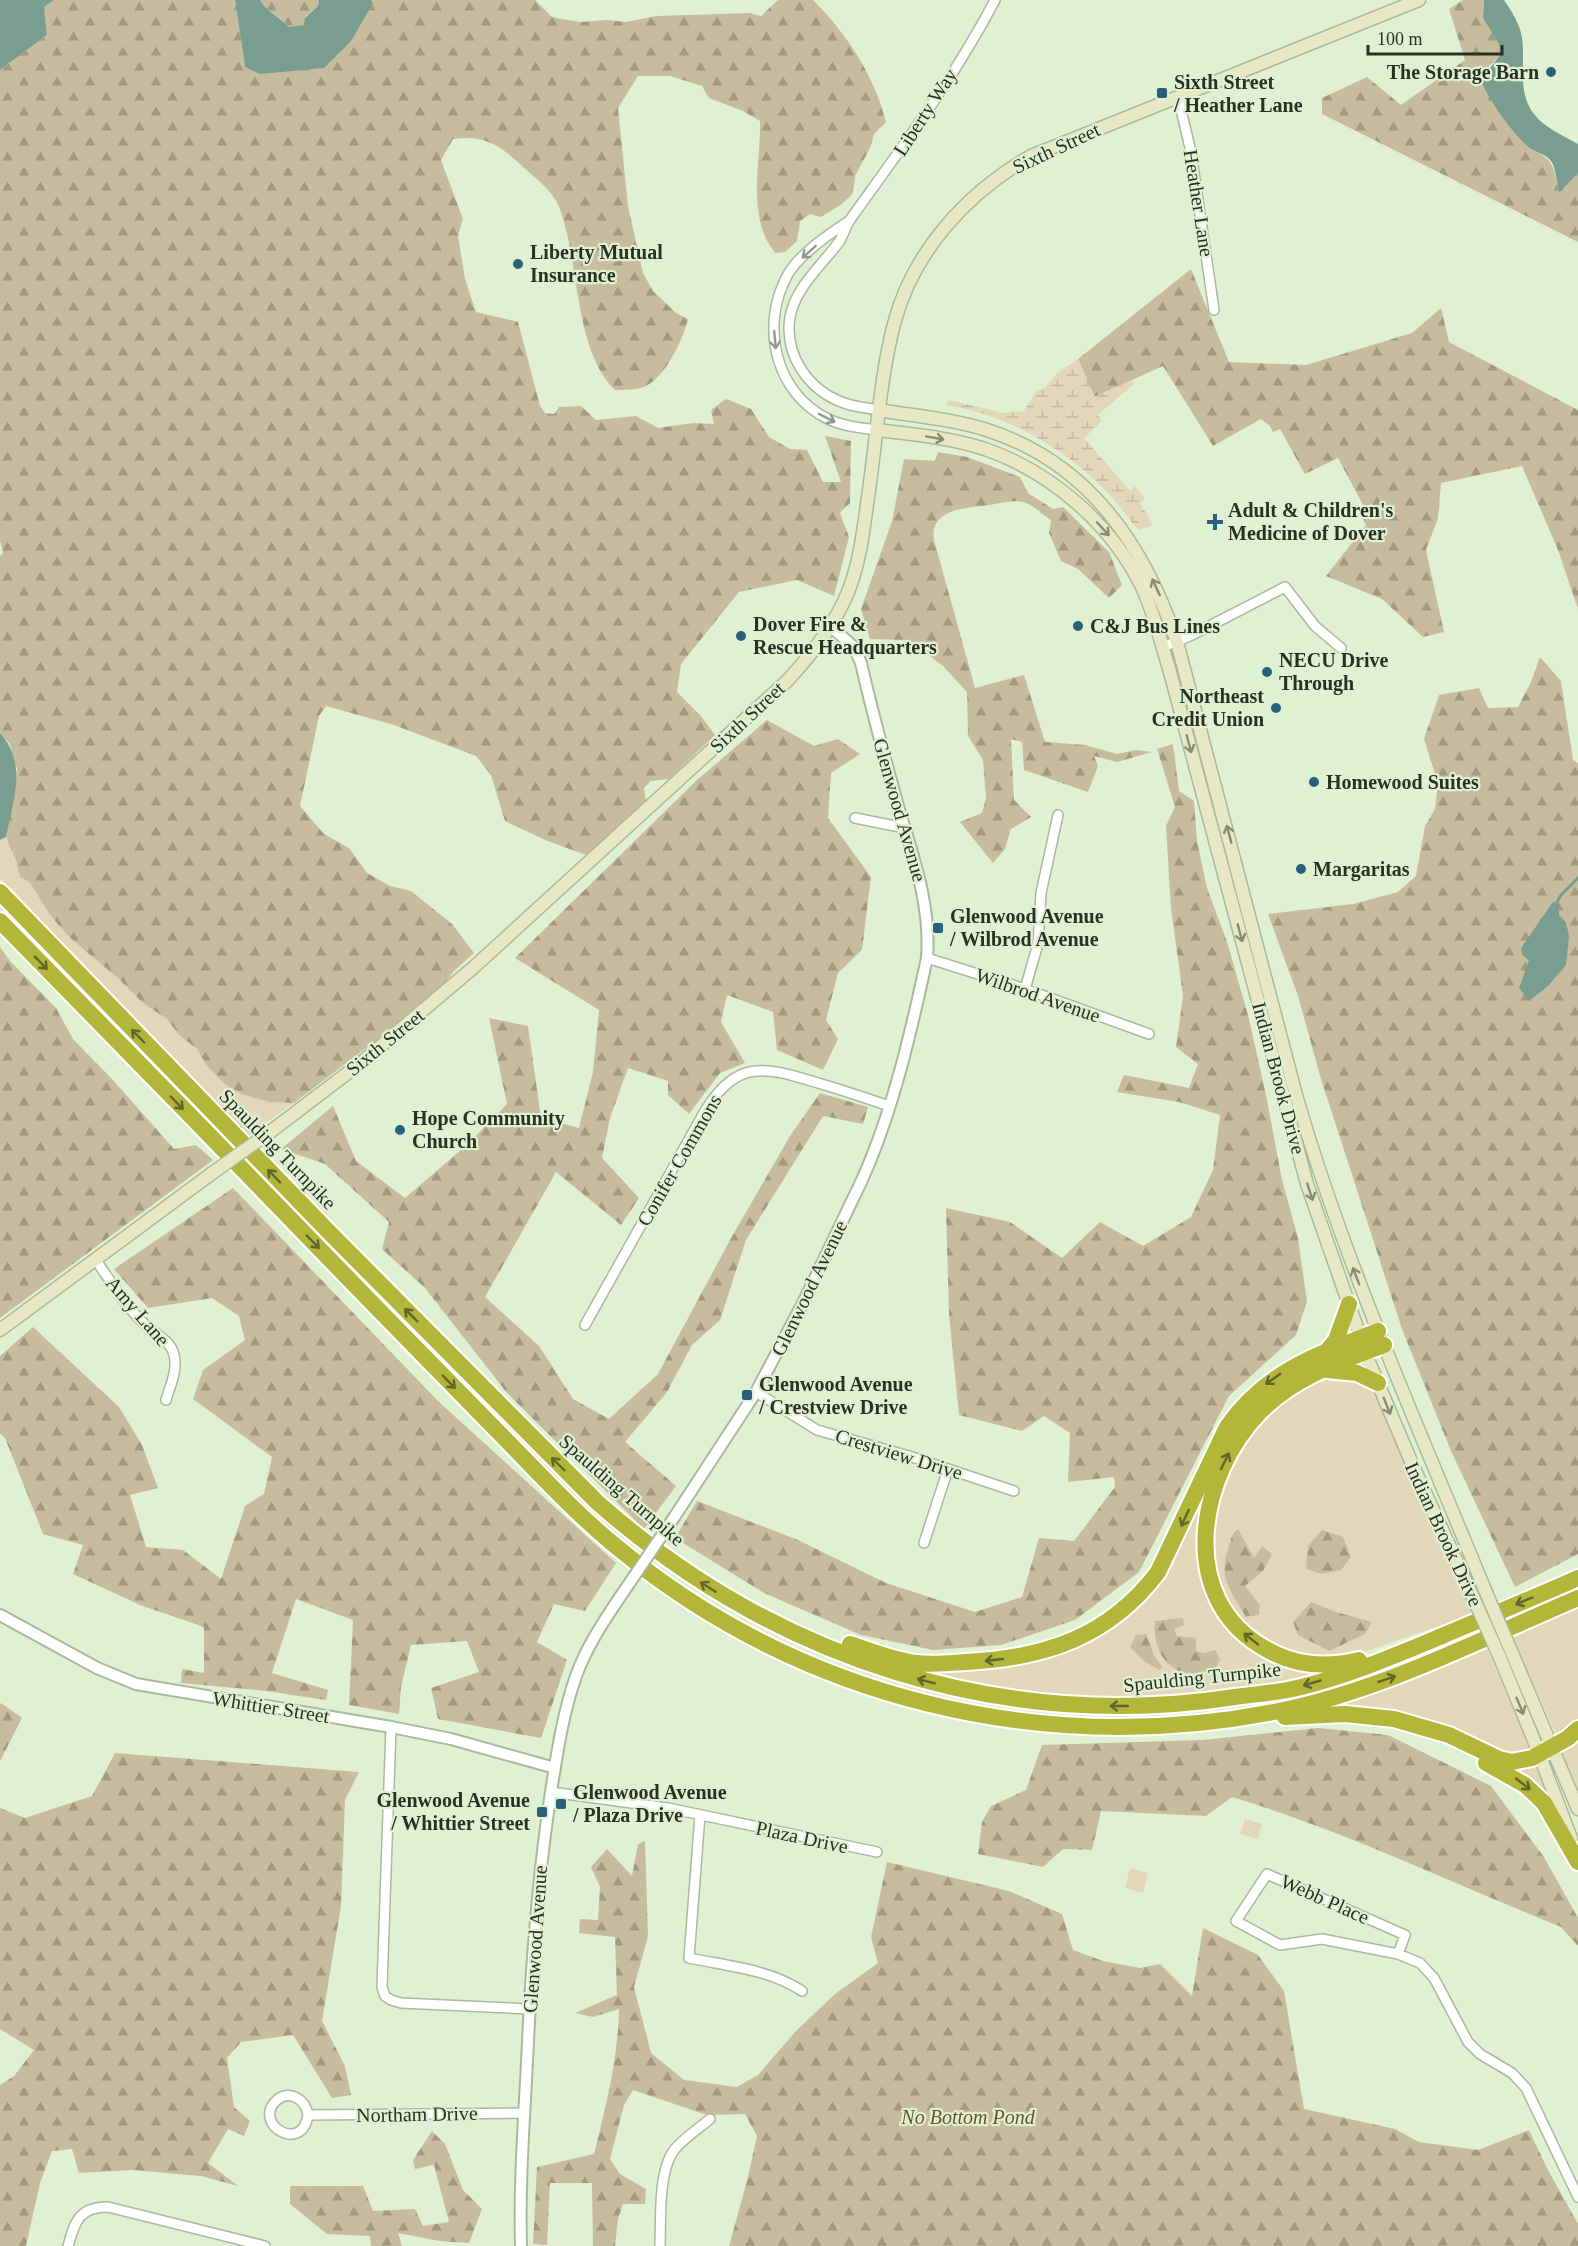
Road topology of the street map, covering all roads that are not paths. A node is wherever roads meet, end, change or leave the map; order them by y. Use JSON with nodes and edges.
{"nodes":[{"id":1,"x":995,"y":0,"type":"edge"},
{"id":2,"x":1419,"y":0,"type":"edge"},
{"id":3,"x":1178,"y":97,"type":"junction"},
{"id":4,"x":849,"y":220,"type":"junction"},
{"id":5,"x":1214,"y":310,"type":"dead end"},
{"id":6,"x":879,"y":410,"type":"junction"},
{"id":7,"x":877,"y":430,"type":"junction"},
{"id":8,"x":831,"y":627,"type":"junction"},
{"id":9,"x":1177,"y":642,"type":"junction"},
{"id":10,"x":1162,"y":647,"type":"junction"},
{"id":11,"x":1341,"y":648,"type":"dead end"},
{"id":12,"x":1058,"y":815,"type":"dead end"},
{"id":13,"x":855,"y":818,"type":"dead end"},
{"id":14,"x":905,"y":828,"type":"junction"},
{"id":15,"x":0,"y":892,"type":"edge"},
{"id":16,"x":0,"y":921,"type":"edge"},
{"id":17,"x":927,"y":958,"type":"junction"},
{"id":18,"x":1026,"y":989,"type":"junction"},
{"id":19,"x":1149,"y":1034,"type":"dead end"},
{"id":20,"x":889,"y":1106,"type":"junction"},
{"id":21,"x":95,"y":1259,"type":"junction"},
{"id":22,"x":1348,"y":1304,"type":"junction"},
{"id":23,"x":585,"y":1325,"type":"dead end"},
{"id":24,"x":0,"y":1330,"type":"edge"},
{"id":25,"x":1381,"y":1338,"type":"junction"},
{"id":26,"x":1363,"y":1345,"type":"junction"},
{"id":27,"x":1324,"y":1361,"type":"junction"},
{"id":28,"x":1378,"y":1383,"type":"junction"},
{"id":29,"x":756,"y":1392,"type":"junction"},
{"id":30,"x":166,"y":1400,"type":"dead end"},
{"id":31,"x":948,"y":1468,"type":"junction"},
{"id":32,"x":1014,"y":1491,"type":"dead end"},
{"id":33,"x":924,"y":1543,"type":"dead end"},
{"id":34,"x":1578,"y":1578,"type":"edge"},
{"id":35,"x":1479,"y":1592,"type":"junction"},
{"id":36,"x":1578,"y":1598,"type":"edge"},
{"id":37,"x":0,"y":1615,"type":"edge"},
{"id":38,"x":759,"y":1615,"type":"junction"},
{"id":39,"x":1426,"y":1642,"type":"junction"},
{"id":40,"x":1249,"y":1716,"type":"junction"},
{"id":41,"x":391,"y":1727,"type":"junction"},
{"id":42,"x":1578,"y":1729,"type":"edge"},
{"id":43,"x":1438,"y":1733,"type":"junction"},
{"id":44,"x":1546,"y":1751,"type":"junction"},
{"id":45,"x":555,"y":1768,"type":"junction"},
{"id":46,"x":551,"y":1792,"type":"junction"},
{"id":47,"x":1578,"y":1809,"type":"edge"},
{"id":48,"x":700,"y":1815,"type":"junction"},
{"id":49,"x":877,"y":1852,"type":"dead end"},
{"id":50,"x":1578,"y":1855,"type":"edge"},
{"id":51,"x":1578,"y":1862,"type":"edge"},
{"id":52,"x":1398,"y":1954,"type":"junction"},
{"id":53,"x":802,"y":1991,"type":"dead end"},
{"id":54,"x":530,"y":2009,"type":"junction"},
{"id":55,"x":525,"y":2113,"type":"junction"},
{"id":56,"x":308,"y":2115,"type":"junction"},
{"id":57,"x":710,"y":2120,"type":"dead end"},
{"id":58,"x":1578,"y":2197,"type":"edge"},
{"id":59,"x":68,"y":2246,"type":"edge"},
{"id":60,"x":265,"y":2246,"type":"edge"},
{"id":61,"x":521,"y":2246,"type":"edge"},
{"id":62,"x":660,"y":2246,"type":"edge"}],
"edges":[{"from":1,"to":4,"type":"street","name":"Liberty Way"},
{"from":2,"to":3,"type":"main road","name":"Sixth Street"},
{"from":3,"to":5,"type":"street","name":"Heather Lane"},
{"from":3,"to":6,"type":"main road","name":"Sixth Street"},
{"from":4,"to":6,"type":"street","name":"Liberty Way"},
{"from":4,"to":7,"type":"street","name":"Liberty Way","one_way":true},
{"from":6,"to":7,"type":"main road","name":"Sixth Street"},
{"from":9,"to":6,"type":"main road","name":"Indian Brook Drive","one_way":true},
{"from":7,"to":8,"type":"main road","name":"Sixth Street"},
{"from":7,"to":10,"type":"main road","name":"Indian Brook Drive","one_way":true},
{"from":8,"to":14,"type":"street","name":"Glenwood Avenue"},
{"from":8,"to":21,"type":"main road","name":"Sixth Street","bridge":true},
{"from":9,"to":10,"type":"street"},
{"from":9,"to":11,"type":"street"},
{"from":25,"to":9,"type":"main road","name":"Indian Brook Drive","one_way":true},
{"from":10,"to":22,"type":"main road","name":"Indian Brook Drive","one_way":true},
{"from":12,"to":18,"type":"street"},
{"from":13,"to":14,"type":"street"},
{"from":14,"to":17,"type":"street","name":"Glenwood Avenue"},
{"from":38,"to":15,"type":"highway","name":"Spaulding Turnpike","one_way":true},
{"from":16,"to":40,"type":"highway","name":"Spaulding Turnpike","one_way":true},
{"from":17,"to":18,"type":"street","name":"Wilbrod Avenue"},
{"from":17,"to":20,"type":"street","name":"Glenwood Avenue"},
{"from":18,"to":19,"type":"street","name":"Wilbrod Avenue"},
{"from":20,"to":23,"type":"street","name":"Conifer Commons"},
{"from":20,"to":29,"type":"street","name":"Glenwood Avenue"},
{"from":21,"to":24,"type":"main road","name":"Sixth Street"},
{"from":21,"to":30,"type":"street","name":"Amy Lane"},
{"from":22,"to":26,"type":"main road","name":"Indian Brook Drive"},
{"from":22,"to":27,"type":"highway"},
{"from":25,"to":26,"type":"highway"},
{"from":25,"to":35,"type":"main road","name":"Indian Brook Drive"},
{"from":26,"to":27,"type":"highway"},
{"from":26,"to":28,"type":"main road","name":"Indian Brook Drive"},
{"from":27,"to":28,"type":"highway"},
{"from":27,"to":38,"type":"highway","one_way":true},
{"from":39,"to":27,"type":"highway","one_way":true},
{"from":28,"to":35,"type":"main road","name":"Indian Brook Drive","one_way":true},
{"from":29,"to":31,"type":"street","name":"Crestview Drive"},
{"from":29,"to":45,"type":"street","name":"Glenwood Avenue","bridge":true},
{"from":31,"to":32,"type":"street","name":"Crestview Drive"},
{"from":31,"to":33,"type":"street"},
{"from":34,"to":39,"type":"highway","name":"Spaulding Turnpike","one_way":true},
{"from":35,"to":44,"type":"main road","name":"Indian Brook Drive","bridge":true},
{"from":40,"to":36,"type":"highway","name":"Spaulding Turnpike","one_way":true},
{"from":37,"to":41,"type":"street","name":"Whittier Street"},
{"from":39,"to":38,"type":"highway","name":"Spaulding Turnpike","one_way":true},
{"from":40,"to":43,"type":"highway"},
{"from":41,"to":45,"type":"street","name":"Whittier Street"},
{"from":41,"to":54,"type":"street"},
{"from":42,"to":44,"type":"highway"},
{"from":43,"to":44,"type":"highway"},
{"from":43,"to":51,"type":"highway","one_way":true},
{"from":44,"to":47,"type":"main road","name":"Indian Brook Drive"},
{"from":44,"to":50,"type":"main road","name":"Indian Brook Drive"},
{"from":45,"to":46,"type":"street","name":"Glenwood Avenue"},
{"from":46,"to":48,"type":"street","name":"Plaza Drive"},
{"from":46,"to":54,"type":"street","name":"Glenwood Avenue"},
{"from":48,"to":49,"type":"street","name":"Plaza Drive"},
{"from":48,"to":53,"type":"street"},
{"from":52,"to":52,"type":"street","name":"Webb Place"},
{"from":52,"to":58,"type":"street","name":"Webb Place"},
{"from":54,"to":55,"type":"street","name":"Glenwood Avenue"},
{"from":55,"to":56,"type":"street","name":"Northam Drive"},
{"from":55,"to":61,"type":"street","name":"Glenwood Avenue"},
{"from":56,"to":56,"type":"street"},
{"from":57,"to":62,"type":"street"},
{"from":59,"to":60,"type":"street"}]}
